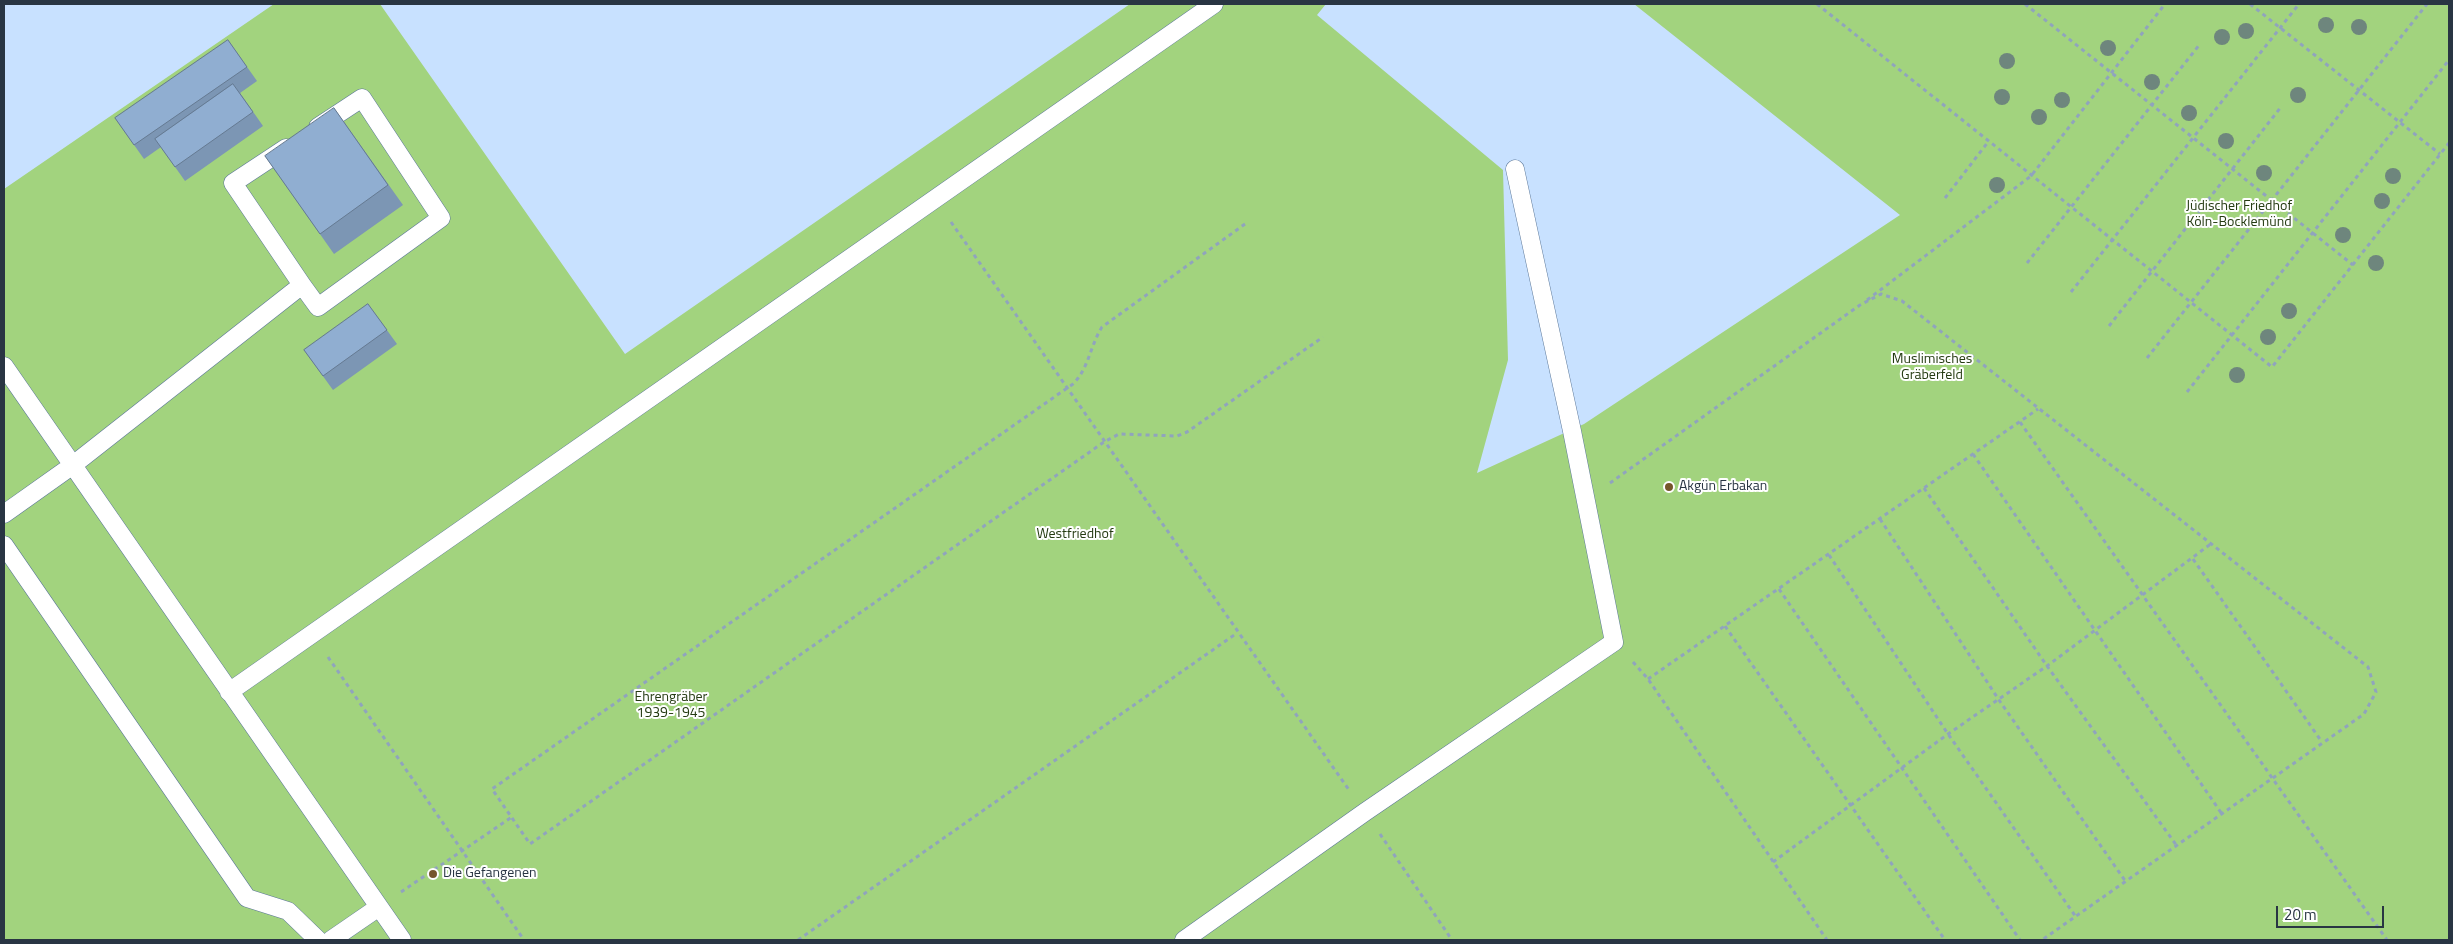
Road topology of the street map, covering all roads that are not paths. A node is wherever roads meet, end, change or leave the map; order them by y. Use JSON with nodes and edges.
{"nodes":[{"id":1,"x":1214,"y":4,"type":"edge"},
{"id":2,"x":1514,"y":169,"type":"dead end"},
{"id":3,"x":302,"y":285,"type":"junction"},
{"id":4,"x":4,"y":366,"type":"edge"},
{"id":5,"x":73,"y":465,"type":"junction"},
{"id":6,"x":4,"y":514,"type":"edge"},
{"id":7,"x":4,"y":545,"type":"edge"},
{"id":8,"x":228,"y":692,"type":"junction"},
{"id":9,"x":379,"y":907,"type":"junction"},
{"id":10,"x":318,"y":940,"type":"edge"},
{"id":11,"x":331,"y":940,"type":"edge"},
{"id":12,"x":402,"y":940,"type":"edge"},
{"id":13,"x":1184,"y":940,"type":"edge"}],
"edges":[{"from":1,"to":8,"type":"lane"},
{"from":2,"to":13,"type":"lane"},
{"from":3,"to":3,"type":"lane"},
{"from":3,"to":5,"type":"lane"},
{"from":4,"to":5,"type":"lane"},
{"from":5,"to":6,"type":"lane"},
{"from":5,"to":8,"type":"lane"},
{"from":7,"to":10,"type":"lane"},
{"from":8,"to":9,"type":"lane"},
{"from":9,"to":11,"type":"lane"},
{"from":9,"to":12,"type":"lane"}]}
